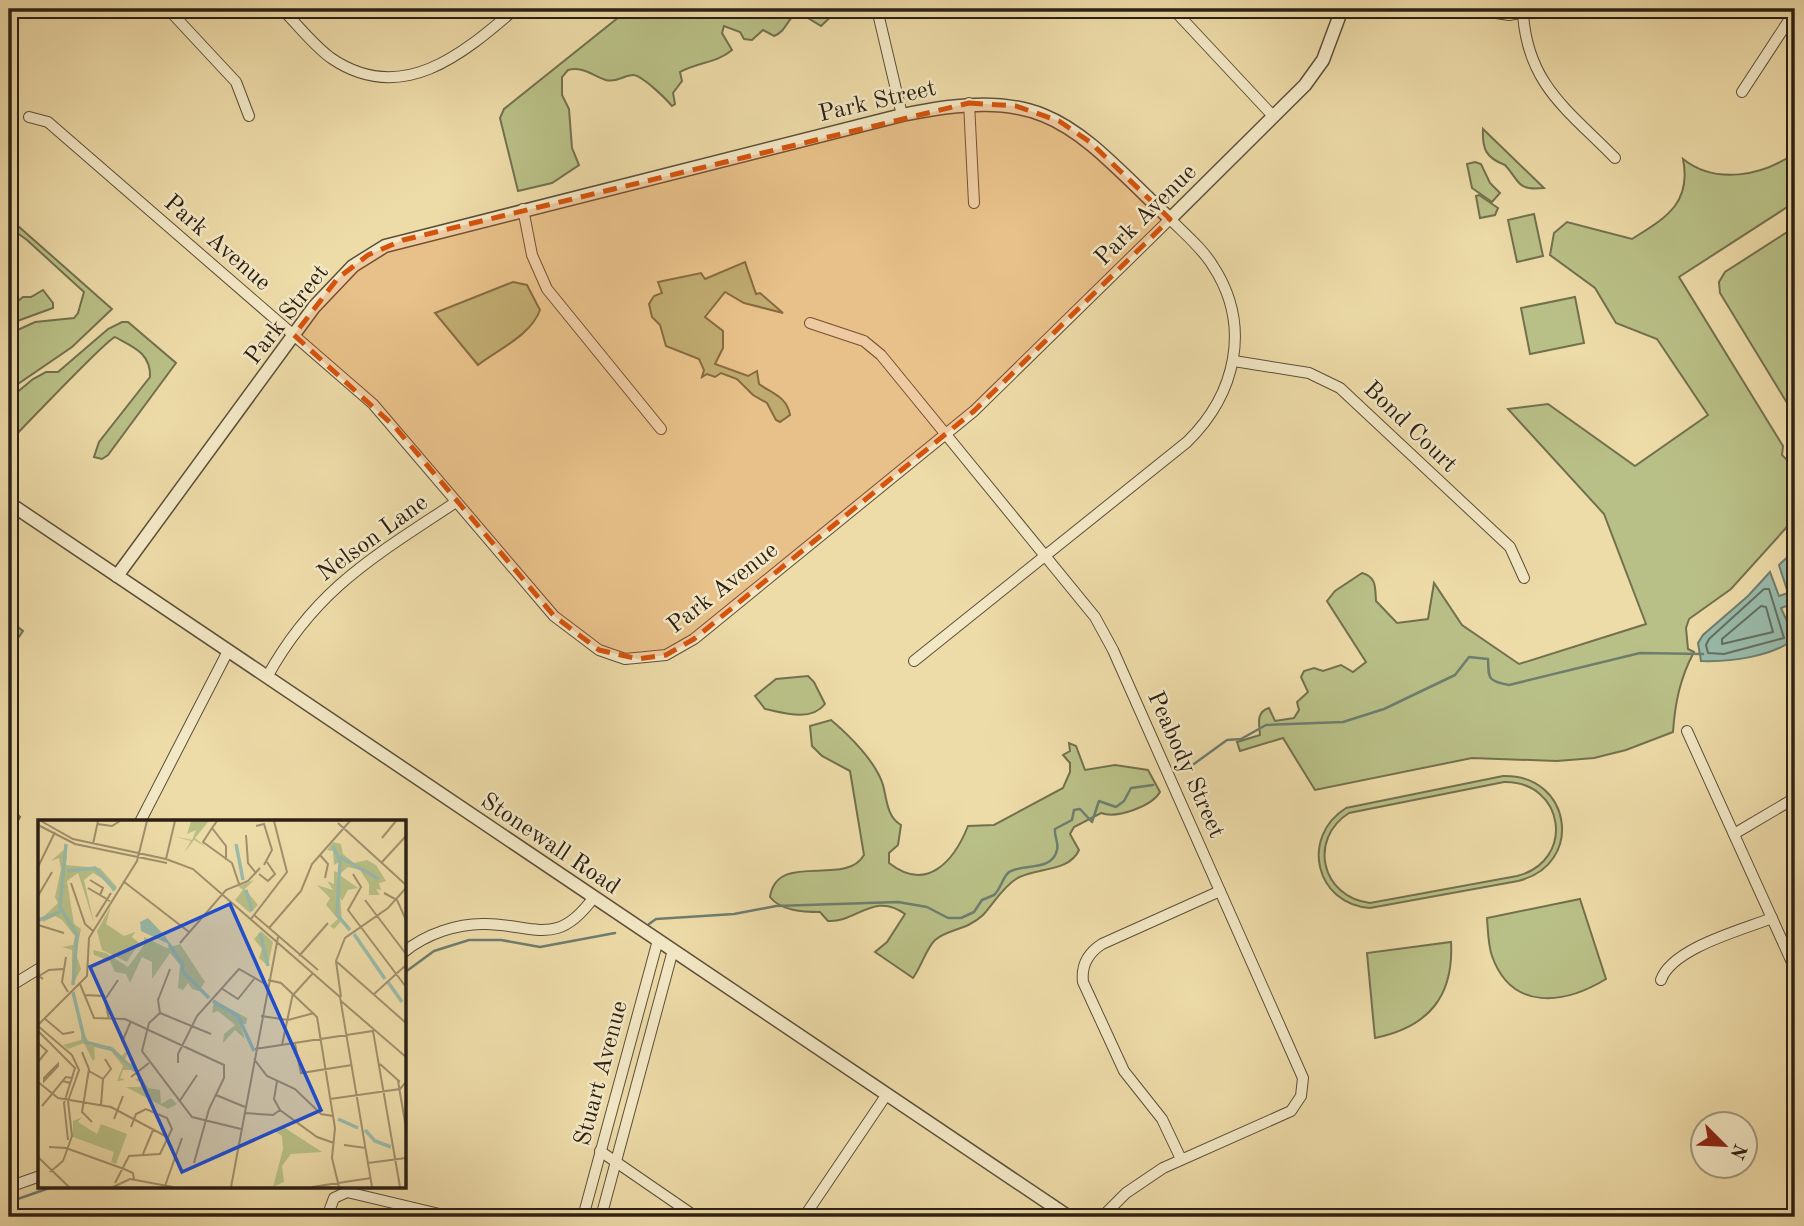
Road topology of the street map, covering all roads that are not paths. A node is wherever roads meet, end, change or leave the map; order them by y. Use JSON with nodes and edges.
{"nodes":[{"id":1,"x":168,"y":9,"type":"edge"},
{"id":2,"x":515,"y":9,"type":"edge"},
{"id":3,"x":877,"y":9,"type":"edge"},
{"id":4,"x":1173,"y":9,"type":"edge"},
{"id":5,"x":1342,"y":9,"type":"edge"},
{"id":6,"x":1471,"y":9,"type":"edge"},
{"id":7,"x":1543,"y":9,"type":"edge"},
{"id":8,"x":288,"y":11,"type":"edge"},
{"id":9,"x":1795,"y":11,"type":"edge"},
{"id":10,"x":1523,"y":14,"type":"junction"},
{"id":11,"x":1742,"y":92,"type":"dead end"},
{"id":12,"x":969,"y":103,"type":"junction"},
{"id":13,"x":902,"y":115,"type":"junction"},
{"id":14,"x":248,"y":116,"type":"dead end"},
{"id":15,"x":1273,"y":116,"type":"junction"},
{"id":16,"x":29,"y":117,"type":"dead end"},
{"id":17,"x":1615,"y":158,"type":"dead end"},
{"id":18,"x":974,"y":202,"type":"dead end"},
{"id":19,"x":523,"y":209,"type":"junction"},
{"id":20,"x":1170,"y":219,"type":"junction"},
{"id":21,"x":810,"y":323,"type":"dead end"},
{"id":22,"x":294,"y":335,"type":"junction"},
{"id":23,"x":1234,"y":361,"type":"junction"},
{"id":24,"x":661,"y":429,"type":"dead end"},
{"id":25,"x":946,"y":434,"type":"junction"},
{"id":26,"x":456,"y":502,"type":"junction"},
{"id":27,"x":9,"y":503,"type":"edge"},
{"id":28,"x":1046,"y":555,"type":"junction"},
{"id":29,"x":117,"y":576,"type":"junction"},
{"id":30,"x":1524,"y":578,"type":"dead end"},
{"id":31,"x":228,"y":651,"type":"junction"},
{"id":32,"x":914,"y":662,"type":"dead end"},
{"id":33,"x":267,"y":677,"type":"junction"},
{"id":34,"x":1687,"y":731,"type":"dead end"},
{"id":35,"x":1795,"y":798,"type":"edge"},
{"id":36,"x":141,"y":820,"type":"edge"},
{"id":37,"x":1734,"y":834,"type":"junction"},
{"id":38,"x":1220,"y":891,"type":"junction"},
{"id":39,"x":594,"y":897,"type":"junction"},
{"id":40,"x":1772,"y":918,"type":"junction"},
{"id":41,"x":658,"y":940,"type":"junction"},
{"id":42,"x":673,"y":950,"type":"junction"},
{"id":43,"x":406,"y":951,"type":"edge"},
{"id":44,"x":38,"y":969,"type":"edge"},
{"id":45,"x":1795,"y":969,"type":"edge"},
{"id":46,"x":1661,"y":980,"type":"dead end"},
{"id":47,"x":9,"y":987,"type":"edge"},
{"id":48,"x":887,"y":1094,"type":"junction"},
{"id":49,"x":600,"y":1151,"type":"junction"},
{"id":50,"x":1181,"y":1159,"type":"junction"},
{"id":51,"x":616,"y":1162,"type":"junction"},
{"id":52,"x":38,"y":1177,"type":"edge"},
{"id":53,"x":9,"y":1187,"type":"edge"},
{"id":54,"x":327,"y":1217,"type":"edge"},
{"id":55,"x":452,"y":1217,"type":"edge"},
{"id":56,"x":583,"y":1217,"type":"edge"},
{"id":57,"x":601,"y":1217,"type":"edge"},
{"id":58,"x":696,"y":1217,"type":"edge"},
{"id":59,"x":804,"y":1217,"type":"edge"},
{"id":60,"x":1069,"y":1217,"type":"edge"},
{"id":61,"x":1102,"y":1217,"type":"edge"}],
"edges":[{"from":1,"to":14,"type":"street"},
{"from":2,"to":8,"type":"street"},
{"from":3,"to":13,"type":"street"},
{"from":4,"to":15,"type":"street"},
{"from":5,"to":15,"type":"street","name":"Park Avenue"},
{"from":6,"to":10,"type":"street"},
{"from":7,"to":10,"type":"street"},
{"from":9,"to":11,"type":"street"},
{"from":10,"to":17,"type":"street"},
{"from":12,"to":13,"type":"street","name":"Park Street"},
{"from":12,"to":18,"type":"street"},
{"from":12,"to":20,"type":"street","name":"Park Street"},
{"from":13,"to":19,"type":"street","name":"Park Street"},
{"from":15,"to":20,"type":"street","name":"Park Avenue"},
{"from":16,"to":22,"type":"street","name":"Park Avenue"},
{"from":19,"to":22,"type":"street","name":"Park Street"},
{"from":19,"to":24,"type":"street"},
{"from":20,"to":23,"type":"street","name":"Park Street"},
{"from":20,"to":25,"type":"street","name":"Park Avenue"},
{"from":21,"to":25,"type":"street","name":"Peabody Street"},
{"from":22,"to":26,"type":"street","name":"Park Avenue"},
{"from":22,"to":29,"type":"street","name":"Park Street"},
{"from":23,"to":28,"type":"street","name":"Park Street"},
{"from":23,"to":30,"type":"street","name":"Bond Court"},
{"from":25,"to":26,"type":"street","name":"Park Avenue"},
{"from":25,"to":28,"type":"street","name":"Peabody Street"},
{"from":26,"to":33,"type":"street","name":"Nelson Lane"},
{"from":27,"to":29,"type":"street","name":"Stonewall Road"},
{"from":28,"to":32,"type":"street","name":"Park Street"},
{"from":28,"to":38,"type":"street","name":"Peabody Street"},
{"from":29,"to":31,"type":"street","name":"Stonewall Road"},
{"from":31,"to":33,"type":"street","name":"Stonewall Road"},
{"from":31,"to":36,"type":"street"},
{"from":33,"to":39,"type":"street","name":"Stonewall Road"},
{"from":34,"to":37,"type":"street"},
{"from":35,"to":37,"type":"street"},
{"from":37,"to":40,"type":"street"},
{"from":38,"to":50,"type":"street","name":"Peabody Street"},
{"from":38,"to":50,"type":"street"},
{"from":39,"to":41,"type":"street","name":"Stonewall Road"},
{"from":39,"to":43,"type":"street"},
{"from":40,"to":45,"type":"street"},
{"from":40,"to":46,"type":"street"},
{"from":41,"to":42,"type":"street","name":"Stonewall Road"},
{"from":41,"to":49,"type":"street","name":"Stuart Avenue"},
{"from":42,"to":48,"type":"street","name":"Stonewall Road"},
{"from":42,"to":51,"type":"street","name":"Stuart Avenue"},
{"from":44,"to":47,"type":"street"},
{"from":48,"to":59,"type":"street"},
{"from":48,"to":60,"type":"street","name":"Stonewall Road"},
{"from":49,"to":51,"type":"street"},
{"from":49,"to":56,"type":"street","name":"Stuart Avenue"},
{"from":50,"to":61,"type":"street","name":"Peabody Street"},
{"from":51,"to":57,"type":"street","name":"Stuart Avenue"},
{"from":51,"to":58,"type":"street"},
{"from":52,"to":53,"type":"street"},
{"from":54,"to":55,"type":"street"}]}
